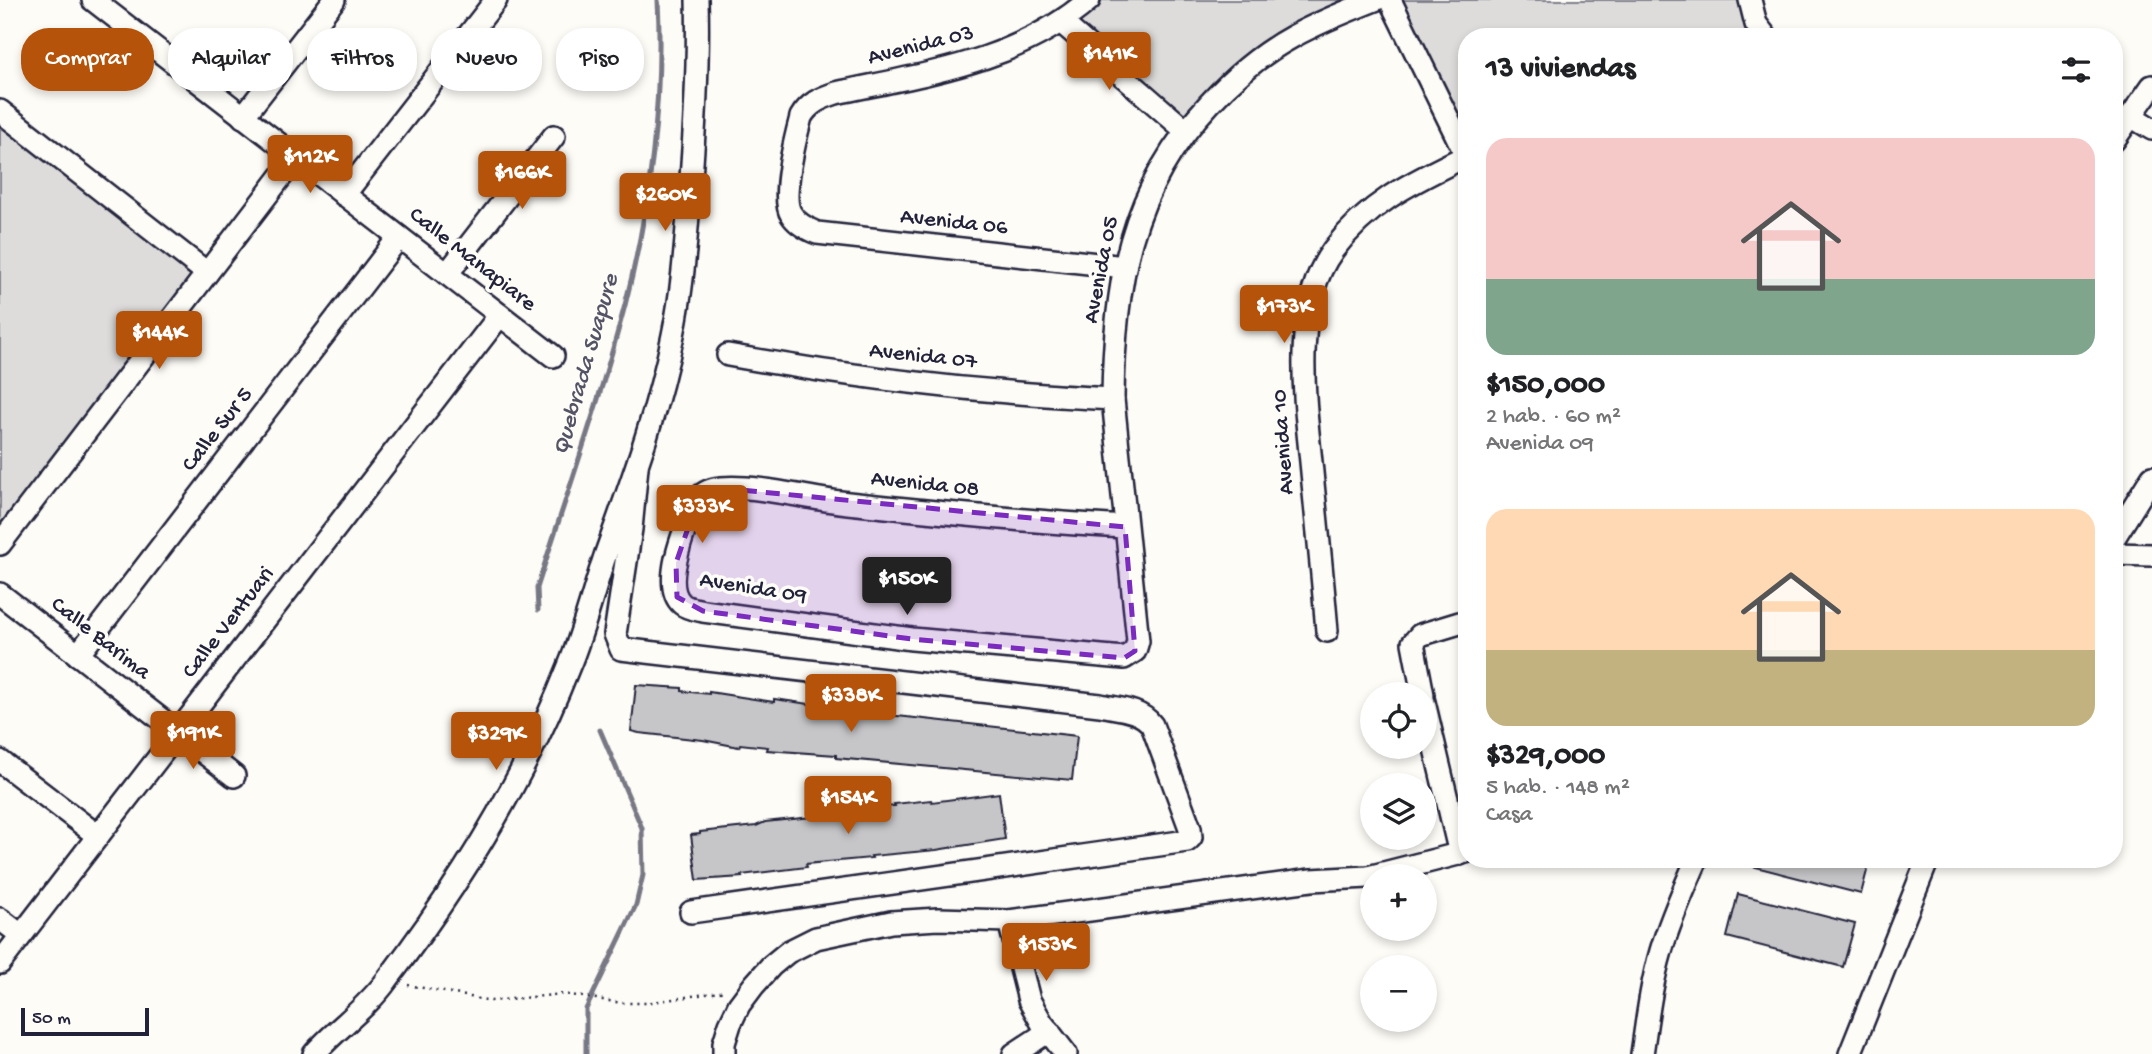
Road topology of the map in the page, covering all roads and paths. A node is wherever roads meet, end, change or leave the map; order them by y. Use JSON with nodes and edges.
{"nodes":[{"id":1,"x":93,"y":0,"type":"edge"},
{"id":2,"x":334,"y":0,"type":"edge"},
{"id":3,"x":496,"y":0,"type":"edge"},
{"id":4,"x":697,"y":0,"type":"edge"},
{"id":5,"x":1089,"y":0,"type":"edge"},
{"id":6,"x":1375,"y":0,"type":"edge"},
{"id":7,"x":1390,"y":0,"type":"edge"},
{"id":8,"x":1750,"y":0,"type":"edge"},
{"id":9,"x":1061,"y":22,"type":"junction"},
{"id":10,"x":1759,"y":28,"type":"edge"},
{"id":11,"x":2152,"y":86,"type":"edge"},
{"id":12,"x":0,"y":111,"type":"edge"},
{"id":13,"x":2131,"y":116,"type":"junction"},
{"id":14,"x":243,"y":117,"type":"junction"},
{"id":15,"x":2123,"y":127,"type":"edge"},
{"id":16,"x":2152,"y":129,"type":"edge"},
{"id":17,"x":1185,"y":130,"type":"junction"},
{"id":18,"x":554,"y":136,"type":"dead end"},
{"id":19,"x":1458,"y":140,"type":"edge"},
{"id":20,"x":296,"y":157,"type":"junction"},
{"id":21,"x":1458,"y":160,"type":"edge"},
{"id":22,"x":344,"y":195,"type":"junction"},
{"id":23,"x":788,"y":208,"type":"joint"},
{"id":24,"x":399,"y":237,"type":"junction"},
{"id":25,"x":1125,"y":267,"type":"junction"},
{"id":26,"x":207,"y":273,"type":"junction"},
{"id":27,"x":447,"y":274,"type":"junction"},
{"id":28,"x":500,"y":315,"type":"junction"},
{"id":29,"x":728,"y":355,"type":"dead end"},
{"id":30,"x":553,"y":356,"type":"dead end"},
{"id":31,"x":1113,"y":398,"type":"junction"},
{"id":32,"x":637,"y":467,"type":"junction"},
{"id":33,"x":2152,"y":477,"type":"edge"},
{"id":34,"x":2123,"y":524,"type":"edge"},
{"id":35,"x":1125,"y":527,"type":"junction"},
{"id":36,"x":0,"y":544,"type":"edge"},
{"id":37,"x":2123,"y":554,"type":"edge"},
{"id":38,"x":2152,"y":555,"type":"edge"},
{"id":39,"x":673,"y":589,"type":"joint"},
{"id":40,"x":0,"y":594,"type":"edge"},
{"id":41,"x":1458,"y":623,"type":"edge"},
{"id":42,"x":1327,"y":632,"type":"dead end"},
{"id":43,"x":78,"y":654,"type":"junction"},
{"id":44,"x":1124,"y":658,"type":"joint"},
{"id":45,"x":1420,"y":682,"type":"edge"},
{"id":46,"x":178,"y":732,"type":"junction"},
{"id":47,"x":1437,"y":752,"type":"edge"},
{"id":48,"x":0,"y":761,"type":"edge"},
{"id":49,"x":234,"y":776,"type":"dead end"},
{"id":50,"x":1458,"y":834,"type":"edge"},
{"id":51,"x":98,"y":836,"type":"junction"},
{"id":52,"x":1458,"y":854,"type":"edge"},
{"id":53,"x":1693,"y":868,"type":"edge"},
{"id":54,"x":1924,"y":868,"type":"edge"},
{"id":55,"x":691,"y":912,"type":"dead end"},
{"id":56,"x":0,"y":919,"type":"edge"},
{"id":57,"x":1009,"y":921,"type":"junction"},
{"id":58,"x":21,"y":935,"type":"junction"},
{"id":59,"x":0,"y":962,"type":"edge"},
{"id":60,"x":387,"y":980,"type":"junction"},
{"id":61,"x":754,"y":985,"type":"junction"},
{"id":62,"x":1049,"y":1031,"type":"junction"},
{"id":63,"x":314,"y":1054,"type":"edge"},
{"id":64,"x":724,"y":1054,"type":"edge"},
{"id":65,"x":1014,"y":1054,"type":"edge"},
{"id":66,"x":1066,"y":1054,"type":"edge"},
{"id":67,"x":1642,"y":1054,"type":"edge"},
{"id":68,"x":1850,"y":1054,"type":"edge"}],
"edges":[{"from":1,"to":14,"type":"street","name":"Calle Manapiare"},
{"from":2,"to":14,"type":"street"},
{"from":3,"to":22,"type":"street"},
{"from":4,"to":32,"type":"street"},
{"from":5,"to":9,"type":"street","name":"Avenida 03"},
{"from":6,"to":17,"type":"street","name":"Avenida 05"},
{"from":7,"to":19,"type":"street"},
{"from":8,"to":10,"type":"street"},
{"from":9,"to":17,"type":"street"},
{"from":9,"to":23,"type":"street","name":"Avenida 03"},
{"from":11,"to":13,"type":"street"},
{"from":12,"to":26,"type":"street"},
{"from":13,"to":15,"type":"street"},
{"from":13,"to":16,"type":"street"},
{"from":14,"to":20,"type":"street","name":"Calle Manapiare"},
{"from":17,"to":25,"type":"street","name":"Avenida 05"},
{"from":18,"to":27,"type":"street"},
{"from":20,"to":22,"type":"street","name":"Calle Manapiare"},
{"from":20,"to":26,"type":"street"},
{"from":21,"to":42,"type":"street","name":"Avenida 10"},
{"from":22,"to":24,"type":"street","name":"Calle Manapiare"},
{"from":23,"to":25,"type":"street","name":"Avenida 06"},
{"from":24,"to":27,"type":"street","name":"Calle Manapiare"},
{"from":24,"to":43,"type":"street","name":"Calle Sur 5"},
{"from":25,"to":31,"type":"street","name":"Avenida 05"},
{"from":26,"to":36,"type":"street"},
{"from":27,"to":28,"type":"street","name":"Calle Manapiare"},
{"from":28,"to":30,"type":"street","name":"Calle Manapiare"},
{"from":28,"to":46,"type":"street","name":"Calle Ventuari"},
{"from":29,"to":31,"type":"street","name":"Avenida 07"},
{"from":31,"to":35,"type":"street","name":"Avenida 05"},
{"from":32,"to":55,"type":"street"},
{"from":32,"to":60,"type":"street"},
{"from":33,"to":34,"type":"street"},
{"from":35,"to":39,"type":"street","name":"Avenida 08"},
{"from":35,"to":44,"type":"street","name":"Avenida 05"},
{"from":37,"to":38,"type":"street"},
{"from":39,"to":44,"type":"street","name":"Avenida 09"},
{"from":40,"to":43,"type":"street","name":"Calle Barima"},
{"from":41,"to":45,"type":"street"},
{"from":43,"to":46,"type":"street","name":"Calle Barima"},
{"from":46,"to":49,"type":"street","name":"Calle Barima"},
{"from":46,"to":51,"type":"street","name":"Calle Ventuari"},
{"from":47,"to":50,"type":"street"},
{"from":48,"to":51,"type":"street"},
{"from":51,"to":58,"type":"street","name":"Calle Ventuari"},
{"from":52,"to":57,"type":"street"},
{"from":53,"to":67,"type":"street"},
{"from":54,"to":68,"type":"street"},
{"from":56,"to":58,"type":"street"},
{"from":57,"to":61,"type":"street"},
{"from":57,"to":62,"type":"street"},
{"from":58,"to":59,"type":"street","name":"Calle Ventuari"},
{"from":60,"to":61,"type":"path"},
{"from":60,"to":63,"type":"street"},
{"from":61,"to":64,"type":"street"},
{"from":62,"to":65,"type":"street"},
{"from":62,"to":66,"type":"street"}]}
